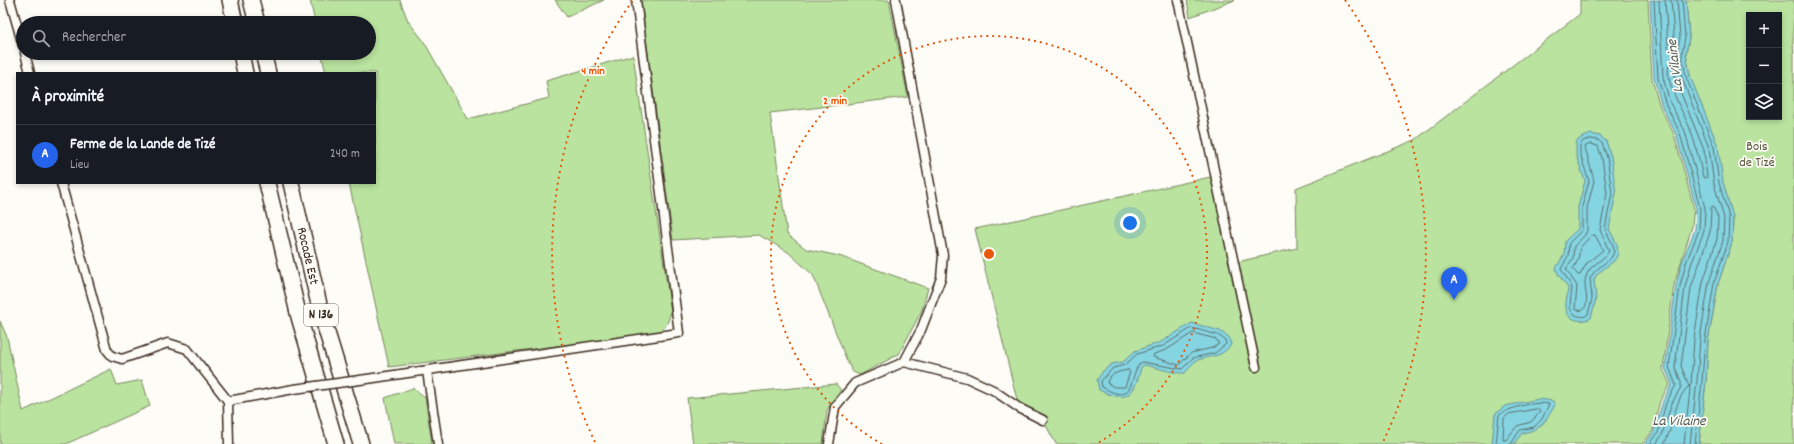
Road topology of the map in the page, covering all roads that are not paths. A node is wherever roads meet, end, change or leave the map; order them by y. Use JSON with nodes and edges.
{"nodes":[{"id":1,"x":10,"y":0,"type":"edge"},
{"id":2,"x":230,"y":0,"type":"edge"},
{"id":3,"x":251,"y":0,"type":"edge"},
{"id":4,"x":636,"y":0,"type":"edge"},
{"id":5,"x":896,"y":0,"type":"edge"},
{"id":6,"x":1178,"y":0,"type":"edge"},
{"id":7,"x":233,"y":16,"type":"edge"},
{"id":8,"x":255,"y":16,"type":"edge"},
{"id":9,"x":16,"y":21,"type":"edge"},
{"id":10,"x":27,"y":60,"type":"edge"},
{"id":11,"x":242,"y":60,"type":"edge"},
{"id":12,"x":265,"y":60,"type":"edge"},
{"id":13,"x":30,"y":72,"type":"edge"},
{"id":14,"x":245,"y":72,"type":"edge"},
{"id":15,"x":268,"y":72,"type":"edge"},
{"id":16,"x":61,"y":184,"type":"edge"},
{"id":17,"x":267,"y":184,"type":"edge"},
{"id":18,"x":291,"y":184,"type":"edge"},
{"id":19,"x":904,"y":362,"type":"junction"},
{"id":20,"x":1256,"y":366,"type":"dead end"},
{"id":21,"x":427,"y":371,"type":"junction"},
{"id":22,"x":228,"y":401,"type":"junction"},
{"id":23,"x":1043,"y":420,"type":"dead end"},
{"id":24,"x":229,"y":444,"type":"edge"},
{"id":25,"x":336,"y":444,"type":"edge"},
{"id":26,"x":360,"y":444,"type":"edge"},
{"id":27,"x":438,"y":444,"type":"edge"},
{"id":28,"x":829,"y":444,"type":"edge"}],
"edges":[{"from":1,"to":9,"type":"street"},
{"from":2,"to":7,"type":"highway"},
{"from":3,"to":8,"type":"highway"},
{"from":4,"to":21,"type":"street"},
{"from":5,"to":19,"type":"street"},
{"from":6,"to":20,"type":"street"},
{"from":10,"to":13,"type":"street"},
{"from":11,"to":14,"type":"highway"},
{"from":12,"to":15,"type":"highway"},
{"from":16,"to":22,"type":"street"},
{"from":17,"to":25,"type":"highway","name":"Rocade Est","number":"N 136"},
{"from":18,"to":26,"type":"highway","name":"Rocade Est","number":"N 136"},
{"from":19,"to":23,"type":"street"},
{"from":19,"to":28,"type":"street"},
{"from":21,"to":22,"type":"street","bridge":true},
{"from":21,"to":27,"type":"street"},
{"from":22,"to":24,"type":"street"}]}
